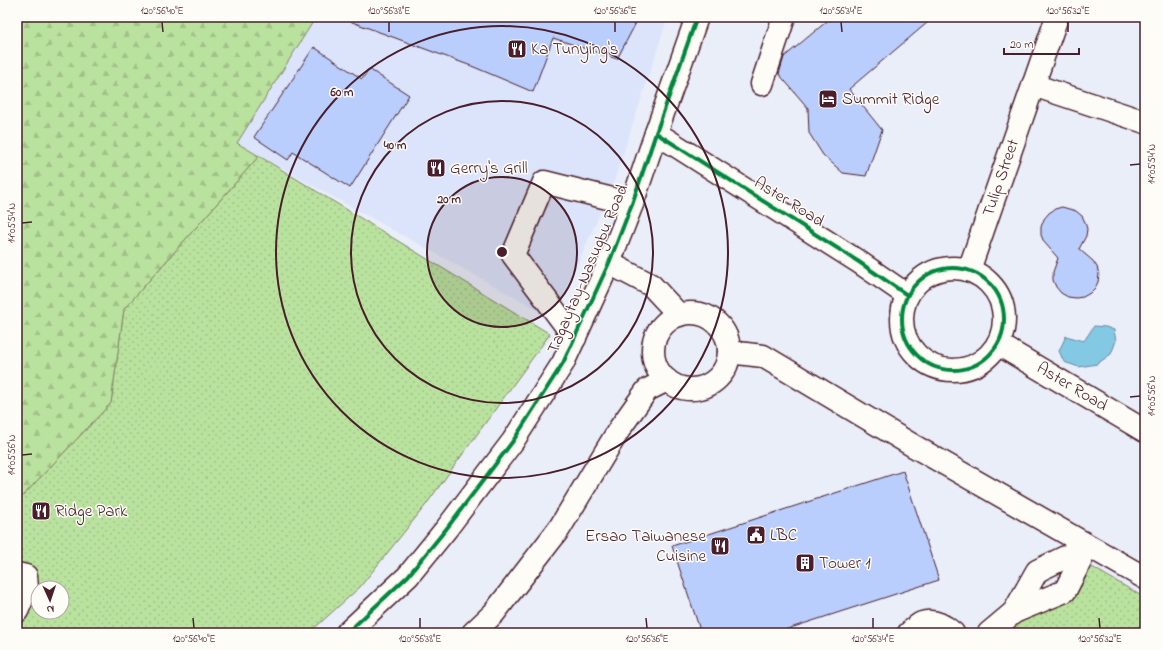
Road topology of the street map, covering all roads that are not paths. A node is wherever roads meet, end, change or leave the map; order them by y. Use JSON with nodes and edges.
{"nodes":[{"id":1,"x":698,"y":17,"type":"edge"},
{"id":2,"x":784,"y":17,"type":"edge"},
{"id":3,"x":1057,"y":17,"type":"edge"},
{"id":4,"x":762,"y":84,"type":"dead end"},
{"id":5,"x":1033,"y":85,"type":"junction"},
{"id":6,"x":1145,"y":122,"type":"edge"},
{"id":7,"x":656,"y":133,"type":"junction"},
{"id":8,"x":632,"y":204,"type":"junction"},
{"id":9,"x":609,"y":263,"type":"junction"},
{"id":10,"x":969,"y":270,"type":"junction"},
{"id":11,"x":907,"y":295,"type":"junction"},
{"id":12,"x":679,"y":315,"type":"junction"},
{"id":13,"x":575,"y":338,"type":"junction"},
{"id":14,"x":998,"y":344,"type":"junction"},
{"id":15,"x":729,"y":352,"type":"junction"},
{"id":16,"x":667,"y":380,"type":"junction"},
{"id":17,"x":1145,"y":431,"type":"edge"},
{"id":18,"x":1088,"y":546,"type":"junction"},
{"id":19,"x":17,"y":574,"type":"edge"},
{"id":20,"x":1145,"y":578,"type":"edge"},
{"id":21,"x":17,"y":611,"type":"edge"},
{"id":22,"x":1014,"y":612,"type":"junction"},
{"id":23,"x":348,"y":633,"type":"edge"},
{"id":24,"x":474,"y":633,"type":"edge"},
{"id":25,"x":909,"y":633,"type":"edge"},
{"id":26,"x":954,"y":633,"type":"edge"},
{"id":27,"x":989,"y":633,"type":"edge"}],
"edges":[{"from":1,"to":7,"type":"street","name":"Tagaytay-Nasugbu Road"},
{"from":2,"to":4,"type":"street"},
{"from":3,"to":5,"type":"street","name":"Tulip Street"},
{"from":5,"to":6,"type":"street"},
{"from":5,"to":10,"type":"street","name":"Tulip Street"},
{"from":7,"to":8,"type":"street","name":"Tagaytay-Nasugbu Road"},
{"from":7,"to":11,"type":"street","name":"Aster Road"},
{"from":8,"to":9,"type":"street","name":"Tagaytay-Nasugbu Road"},
{"from":8,"to":13,"type":"street"},
{"from":9,"to":12,"type":"street"},
{"from":9,"to":13,"type":"street","name":"Tagaytay-Nasugbu Road"},
{"from":10,"to":11,"type":"street"},
{"from":10,"to":14,"type":"street"},
{"from":11,"to":14,"type":"street"},
{"from":12,"to":15,"type":"street"},
{"from":12,"to":16,"type":"street"},
{"from":13,"to":23,"type":"street","name":"Tagaytay-Nasugbu Road"},
{"from":14,"to":17,"type":"street","name":"Aster Road"},
{"from":15,"to":16,"type":"street"},
{"from":15,"to":18,"type":"street"},
{"from":16,"to":24,"type":"street"},
{"from":18,"to":20,"type":"street"},
{"from":18,"to":22,"type":"street"},
{"from":18,"to":22,"type":"street"},
{"from":19,"to":21,"type":"street"},
{"from":22,"to":27,"type":"street"},
{"from":25,"to":26,"type":"street"}]}
